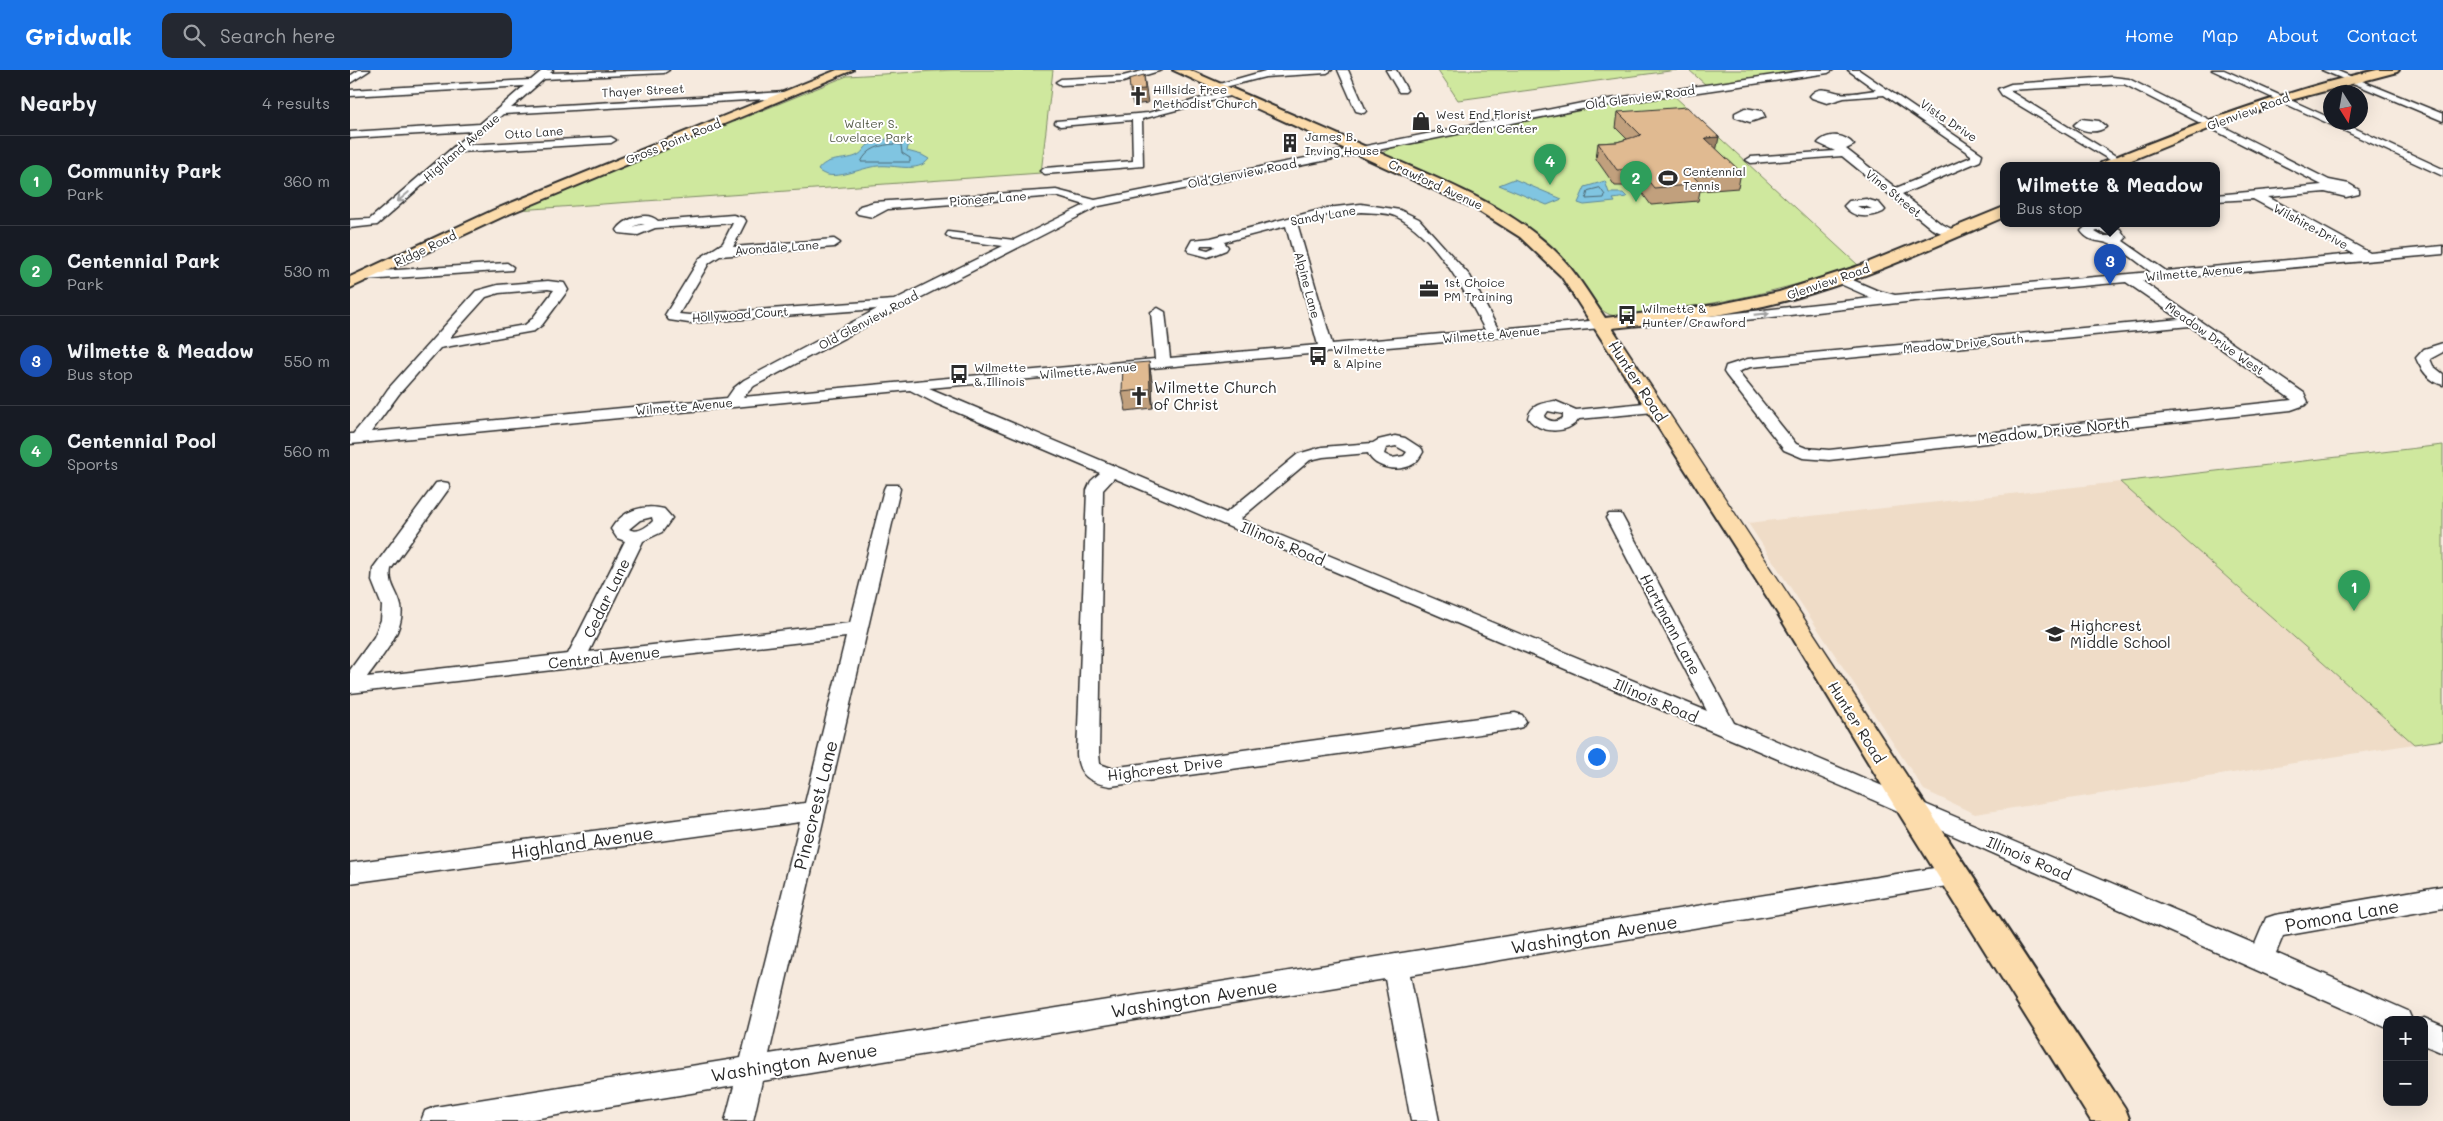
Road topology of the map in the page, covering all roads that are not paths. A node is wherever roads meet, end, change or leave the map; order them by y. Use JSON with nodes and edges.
{"nodes":[{"id":1,"x":365,"y":70,"type":"edge"},
{"id":2,"x":664,"y":70,"type":"edge"},
{"id":3,"x":847,"y":70,"type":"edge"},
{"id":4,"x":1157,"y":70,"type":"edge"},
{"id":5,"x":1179,"y":70,"type":"edge"},
{"id":6,"x":1327,"y":70,"type":"edge"},
{"id":7,"x":1343,"y":70,"type":"edge"},
{"id":8,"x":1391,"y":70,"type":"edge"},
{"id":9,"x":1828,"y":70,"type":"edge"},
{"id":10,"x":1853,"y":70,"type":"edge"},
{"id":11,"x":2217,"y":70,"type":"edge"},
{"id":12,"x":2327,"y":70,"type":"edge"},
{"id":13,"x":2393,"y":70,"type":"edge"},
{"id":14,"x":540,"y":76,"type":"edge"},
{"id":15,"x":2349,"y":79,"type":"junction"},
{"id":16,"x":350,"y":80,"type":"edge"},
{"id":17,"x":1061,"y":82,"type":"dead end"},
{"id":18,"x":1721,"y":85,"type":"junction"},
{"id":19,"x":1217,"y":86,"type":"junction"},
{"id":20,"x":1402,"y":90,"type":"dead end"},
{"id":21,"x":1885,"y":92,"type":"junction"},
{"id":22,"x":350,"y":93,"type":"edge"},
{"id":23,"x":1231,"y":93,"type":"junction"},
{"id":24,"x":1730,"y":93,"type":"dead end"},
{"id":25,"x":785,"y":95,"type":"junction"},
{"id":26,"x":1838,"y":96,"type":"dead end"},
{"id":27,"x":2279,"y":98,"type":"junction"},
{"id":28,"x":502,"y":110,"type":"junction"},
{"id":29,"x":1361,"y":110,"type":"dead end"},
{"id":30,"x":1137,"y":118,"type":"junction"},
{"id":31,"x":2323,"y":118,"type":"edge"},
{"id":32,"x":2443,"y":118,"type":"edge"},
{"id":33,"x":1060,"y":124,"type":"dead end"},
{"id":34,"x":2210,"y":124,"type":"junction"},
{"id":35,"x":484,"y":126,"type":"junction"},
{"id":36,"x":2080,"y":126,"type":"dead end"},
{"id":37,"x":2062,"y":127,"type":"junction"},
{"id":38,"x":2349,"y":130,"type":"edge"},
{"id":39,"x":350,"y":135,"type":"edge"},
{"id":40,"x":611,"y":140,"type":"dead end"},
{"id":41,"x":458,"y":150,"type":"junction"},
{"id":42,"x":1362,"y":150,"type":"junction"},
{"id":43,"x":1841,"y":151,"type":"joint"},
{"id":44,"x":1752,"y":160,"type":"dead end"},
{"id":45,"x":2113,"y":162,"type":"edge"},
{"id":46,"x":2124,"y":162,"type":"edge"},
{"id":47,"x":1139,"y":164,"type":"joint"},
{"id":48,"x":1045,"y":171,"type":"dead end"},
{"id":49,"x":2443,"y":173,"type":"edge"},
{"id":50,"x":1894,"y":193,"type":"junction"},
{"id":51,"x":2255,"y":195,"type":"junction"},
{"id":52,"x":2220,"y":198,"type":"edge"},
{"id":53,"x":1095,"y":204,"type":"junction"},
{"id":54,"x":1908,"y":204,"type":"junction"},
{"id":55,"x":880,"y":206,"type":"dead end"},
{"id":56,"x":1878,"y":207,"type":"dead end"},
{"id":57,"x":499,"y":213,"type":"joint"},
{"id":58,"x":2000,"y":213,"type":"edge"},
{"id":59,"x":1290,"y":220,"type":"junction"},
{"id":60,"x":373,"y":222,"type":"joint"},
{"id":61,"x":350,"y":224,"type":"edge"},
{"id":62,"x":653,"y":225,"type":"dead end"},
{"id":63,"x":1953,"y":233,"type":"junction"},
{"id":64,"x":952,"y":235,"type":"dead end"},
{"id":65,"x":2113,"y":240,"type":"dead end"},
{"id":66,"x":1213,"y":241,"type":"dead end"},
{"id":67,"x":834,"y":243,"type":"dead end"},
{"id":68,"x":1016,"y":244,"type":"junction"},
{"id":69,"x":2443,"y":250,"type":"edge"},
{"id":70,"x":719,"y":252,"type":"junction"},
{"id":71,"x":2368,"y":257,"type":"junction"},
{"id":72,"x":507,"y":267,"type":"dead end"},
{"id":73,"x":2164,"y":275,"type":"junction"},
{"id":74,"x":365,"y":276,"type":"junction"},
{"id":75,"x":2129,"y":278,"type":"junction"},
{"id":76,"x":1841,"y":279,"type":"junction"},
{"id":77,"x":350,"y":283,"type":"edge"},
{"id":78,"x":1915,"y":297,"type":"junction"},
{"id":79,"x":897,"y":304,"type":"junction"},
{"id":80,"x":1158,"y":312,"type":"dead end"},
{"id":81,"x":1643,"y":320,"type":"junction"},
{"id":82,"x":2193,"y":322,"type":"junction"},
{"id":83,"x":1600,"y":324,"type":"junction"},
{"id":84,"x":1493,"y":334,"type":"junction"},
{"id":85,"x":435,"y":345,"type":"junction"},
{"id":86,"x":2443,"y":347,"type":"edge"},
{"id":87,"x":1326,"y":349,"type":"junction"},
{"id":88,"x":1163,"y":364,"type":"junction"},
{"id":89,"x":2443,"y":381,"type":"edge"},
{"id":90,"x":912,"y":385,"type":"junction"},
{"id":91,"x":2300,"y":399,"type":"joint"},
{"id":92,"x":732,"y":402,"type":"junction"},
{"id":93,"x":1654,"y":408,"type":"junction"},
{"id":94,"x":1572,"y":416,"type":"dead end"},
{"id":95,"x":355,"y":438,"type":"edge"},
{"id":96,"x":1377,"y":448,"type":"dead end"},
{"id":97,"x":1803,"y":453,"type":"joint"},
{"id":98,"x":1111,"y":472,"type":"junction"},
{"id":99,"x":442,"y":487,"type":"dead end"},
{"id":100,"x":892,"y":489,"type":"dead end"},
{"id":101,"x":1615,"y":518,"type":"dead end"},
{"id":102,"x":1228,"y":520,"type":"junction"},
{"id":103,"x":636,"y":536,"type":"dead end"},
{"id":104,"x":858,"y":629,"type":"junction"},
{"id":105,"x":576,"y":660,"type":"junction"},
{"id":106,"x":350,"y":685,"type":"edge"},
{"id":107,"x":1515,"y":721,"type":"dead end"},
{"id":108,"x":1727,"y":730,"type":"junction"},
{"id":109,"x":1910,"y":807,"type":"junction"},
{"id":110,"x":814,"y":812,"type":"junction"},
{"id":111,"x":350,"y":873,"type":"edge"},
{"id":112,"x":1954,"y":875,"type":"junction"},
{"id":113,"x":2443,"y":897,"type":"edge"},
{"id":114,"x":2261,"y":958,"type":"junction"},
{"id":115,"x":1395,"y":966,"type":"junction"},
{"id":116,"x":2390,"y":1016,"type":"edge"},
{"id":117,"x":2428,"y":1033,"type":"edge"},
{"id":118,"x":2443,"y":1040,"type":"edge"},
{"id":119,"x":751,"y":1069,"type":"junction"},
{"id":120,"x":496,"y":1116,"type":"edge"},
{"id":121,"x":435,"y":1121,"type":"edge"},
{"id":122,"x":739,"y":1121,"type":"edge"},
{"id":123,"x":1426,"y":1121,"type":"edge"},
{"id":124,"x":2112,"y":1121,"type":"edge"}],
"edges":[{"from":1,"to":16,"type":"street"},
{"from":2,"to":14,"type":"street"},
{"from":3,"to":25,"type":"main road","name":"Gross Point Road"},
{"from":4,"to":17,"type":"street"},
{"from":5,"to":19,"type":"main road","name":"Crawford Avenue"},
{"from":6,"to":19,"type":"street"},
{"from":7,"to":29,"type":"street"},
{"from":8,"to":20,"type":"street"},
{"from":9,"to":18,"type":"street","name":"Old Glenview Road"},
{"from":10,"to":21,"type":"street","name":"Vista Drive"},
{"from":11,"to":27,"type":"street"},
{"from":12,"to":15,"type":"street"},
{"from":13,"to":15,"type":"main road","name":"Glenview Road"},
{"from":14,"to":22,"type":"street"},
{"from":14,"to":28,"type":"street","name":"Highland Avenue"},
{"from":15,"to":27,"type":"main road","name":"Glenview Road"},
{"from":15,"to":32,"type":"street"},
{"from":18,"to":24,"type":"street"},
{"from":18,"to":42,"type":"street","name":"Old Glenview Road"},
{"from":19,"to":23,"type":"main road","name":"Crawford Avenue"},
{"from":21,"to":26,"type":"street"},
{"from":21,"to":50,"type":"street","name":"Vista Drive"},
{"from":23,"to":30,"type":"street"},
{"from":23,"to":42,"type":"main road","name":"Crawford Avenue"},
{"from":25,"to":28,"type":"street","name":"Thayer Street"},
{"from":25,"to":57,"type":"main road","name":"Gross Point Road"},
{"from":27,"to":31,"type":"street"},
{"from":27,"to":34,"type":"main road","name":"Glenview Road"},
{"from":28,"to":35,"type":"street","name":"Highland Avenue"},
{"from":30,"to":33,"type":"street"},
{"from":30,"to":47,"type":"street"},
{"from":34,"to":37,"type":"street"},
{"from":34,"to":46,"type":"main road","name":"Glenview Road"},
{"from":34,"to":51,"type":"street"},
{"from":35,"to":39,"type":"street"},
{"from":35,"to":41,"type":"street","name":"Highland Avenue"},
{"from":36,"to":37,"type":"street"},
{"from":37,"to":45,"type":"street"},
{"from":38,"to":49,"type":"street"},
{"from":40,"to":41,"type":"street","name":"Otto Lane"},
{"from":41,"to":60,"type":"street","name":"Highland Avenue","one_way":true},
{"from":42,"to":53,"type":"street","name":"Old Glenview Road"},
{"from":42,"to":83,"type":"main road","name":"Crawford Avenue"},
{"from":43,"to":44,"type":"street"},
{"from":43,"to":50,"type":"street","name":"Vine Street"},
{"from":47,"to":48,"type":"street"},
{"from":50,"to":54,"type":"street","name":"Vine Street"},
{"from":51,"to":52,"type":"street"},
{"from":51,"to":71,"type":"street","name":"Wilshire Drive"},
{"from":53,"to":55,"type":"street","name":"Pioneer Lane"},
{"from":53,"to":68,"type":"street","name":"Old Glenview Road"},
{"from":54,"to":56,"type":"street"},
{"from":54,"to":63,"type":"street","name":"Vine Street"},
{"from":57,"to":74,"type":"main road","name":"Ridge Road"},
{"from":58,"to":63,"type":"main road","name":"Glenview Road"},
{"from":59,"to":66,"type":"street","name":"Sandy Lane"},
{"from":59,"to":84,"type":"street","name":"Sandy Lane"},
{"from":59,"to":87,"type":"street","name":"Alpine Lane"},
{"from":60,"to":61,"type":"street"},
{"from":62,"to":70,"type":"street","name":"Hollywood Court"},
{"from":63,"to":76,"type":"main road","name":"Glenview Road"},
{"from":64,"to":68,"type":"street"},
{"from":65,"to":73,"type":"street"},
{"from":67,"to":70,"type":"street","name":"Avondale Lane"},
{"from":68,"to":79,"type":"street","name":"Old Glenview Road"},
{"from":69,"to":71,"type":"street","name":"Wilmette Avenue"},
{"from":70,"to":79,"type":"street","name":"Hollywood Court"},
{"from":71,"to":73,"type":"street","name":"Wilmette Avenue"},
{"from":72,"to":74,"type":"street"},
{"from":73,"to":75,"type":"street","name":"Wilmette Avenue"},
{"from":74,"to":77,"type":"main road","name":"Ridge Road"},
{"from":75,"to":78,"type":"street","name":"Wilmette Avenue"},
{"from":75,"to":82,"type":"street","name":"Meadow Drive West"},
{"from":76,"to":78,"type":"street","name":"Wilmette Avenue"},
{"from":76,"to":81,"type":"main road","name":"Glenview Road"},
{"from":81,"to":78,"type":"street","name":"Wilmette Avenue","one_way":true},
{"from":79,"to":92,"type":"street","name":"Old Glenview Road"},
{"from":80,"to":88,"type":"street"},
{"from":81,"to":83,"type":"main road","name":"Wilmette Avenue"},
{"from":82,"to":91,"type":"street","name":"Meadow Drive West"},
{"from":82,"to":97,"type":"street","name":"Meadow Drive South"},
{"from":83,"to":84,"type":"street","name":"Wilmette Avenue"},
{"from":83,"to":93,"type":"main road","name":"Hunter Road"},
{"from":84,"to":87,"type":"street","name":"Wilmette Avenue"},
{"from":85,"to":85,"type":"street"},
{"from":85,"to":95,"type":"street"},
{"from":86,"to":89,"type":"street"},
{"from":87,"to":88,"type":"street","name":"Wilmette Avenue"},
{"from":88,"to":90,"type":"street","name":"Wilmette Avenue"},
{"from":90,"to":92,"type":"street","name":"Wilmette Avenue"},
{"from":90,"to":98,"type":"street","name":"Illinois Road"},
{"from":91,"to":97,"type":"street","name":"Meadow Drive North"},
{"from":92,"to":95,"type":"street","name":"Wilmette Avenue"},
{"from":93,"to":94,"type":"street"},
{"from":93,"to":109,"type":"main road","name":"Hunter Road"},
{"from":96,"to":102,"type":"street"},
{"from":98,"to":102,"type":"street","name":"Illinois Road"},
{"from":98,"to":107,"type":"street","name":"Highcrest Drive"},
{"from":99,"to":106,"type":"street"},
{"from":100,"to":104,"type":"street","name":"Pinecrest Lane"},
{"from":101,"to":108,"type":"street","name":"Hartmann Lane"},
{"from":102,"to":108,"type":"street","name":"Illinois Road"},
{"from":103,"to":105,"type":"street","name":"Cedar Lane"},
{"from":104,"to":105,"type":"street","name":"Central Avenue"},
{"from":104,"to":110,"type":"street","name":"Pinecrest Lane"},
{"from":105,"to":106,"type":"street","name":"Central Avenue"},
{"from":108,"to":109,"type":"street","name":"Illinois Road"},
{"from":109,"to":112,"type":"main road","name":"Hunter Road"},
{"from":109,"to":114,"type":"street","name":"Illinois Road"},
{"from":110,"to":111,"type":"street","name":"Highland Avenue"},
{"from":110,"to":119,"type":"street","name":"Pinecrest Lane"},
{"from":112,"to":115,"type":"street","name":"Washington Avenue"},
{"from":112,"to":124,"type":"main road","name":"Hunter Road"},
{"from":113,"to":114,"type":"street","name":"Pomona Lane"},
{"from":114,"to":116,"type":"street","name":"Illinois Road"},
{"from":115,"to":119,"type":"street","name":"Washington Avenue"},
{"from":115,"to":123,"type":"street"},
{"from":117,"to":118,"type":"street"},
{"from":119,"to":120,"type":"street","name":"Washington Avenue"},
{"from":119,"to":122,"type":"street","name":"Pinecrest Lane"},
{"from":120,"to":121,"type":"street","name":"Washington Avenue"}]}
